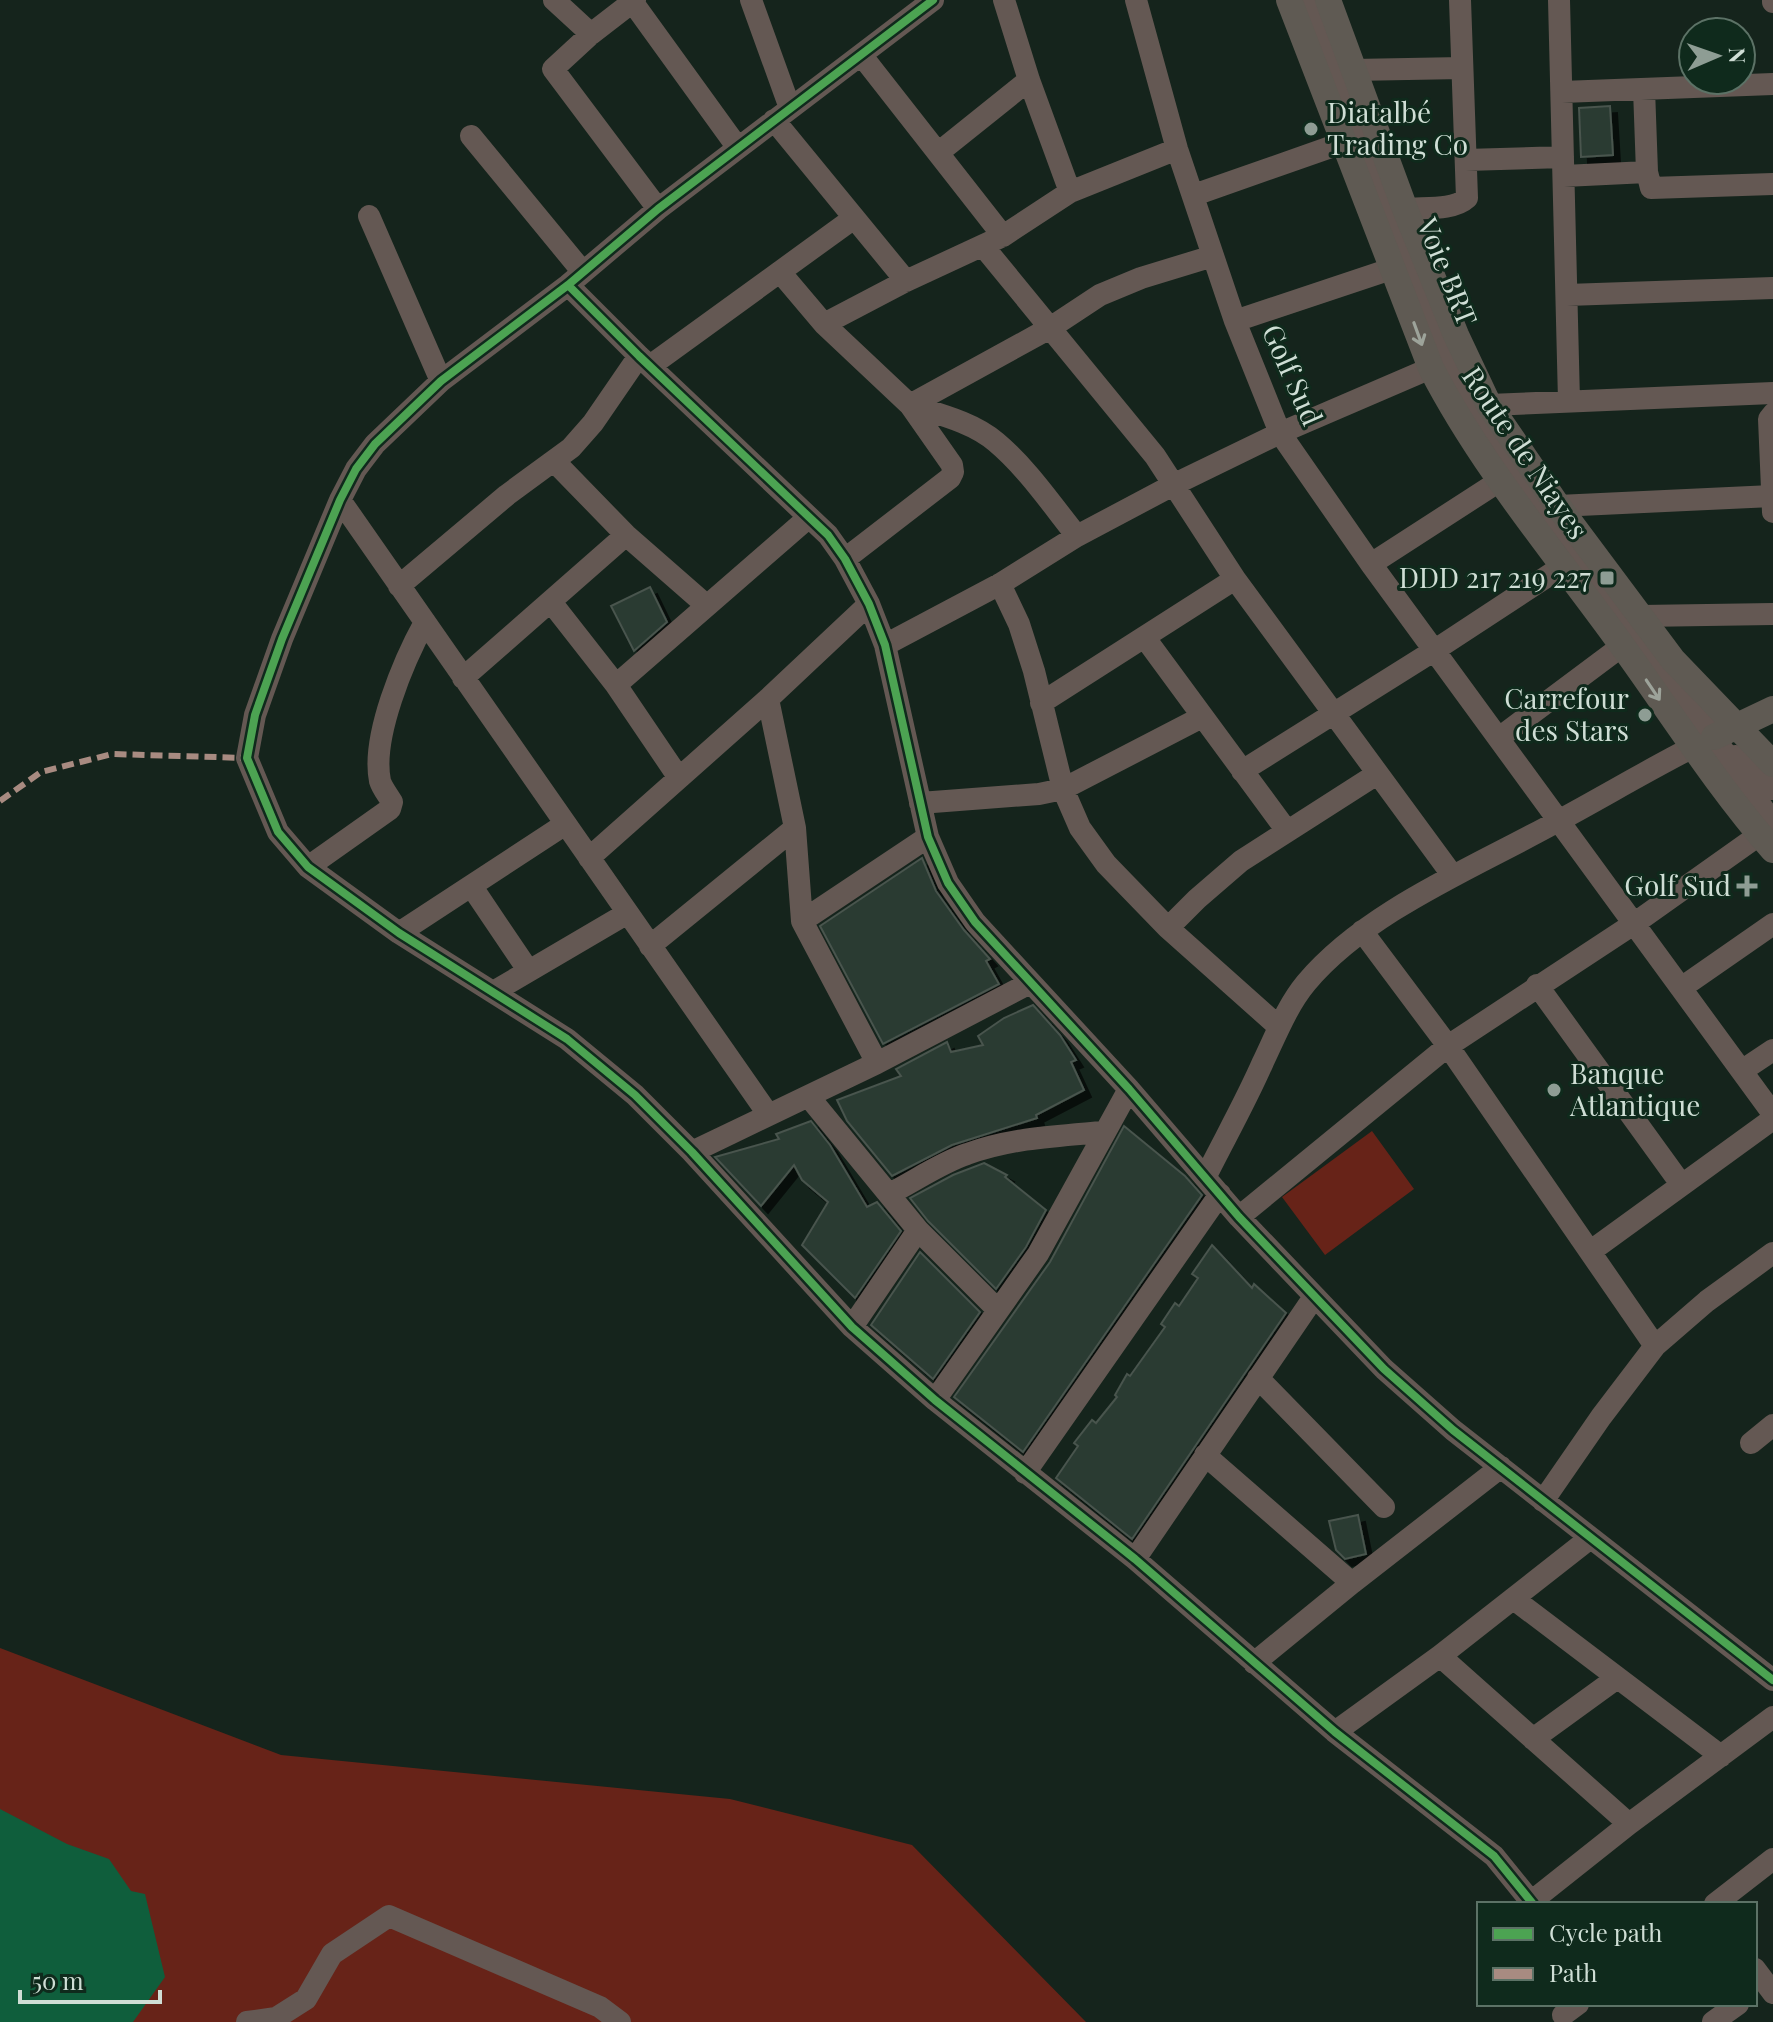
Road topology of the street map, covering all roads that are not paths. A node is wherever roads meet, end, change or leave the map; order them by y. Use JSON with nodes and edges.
{"nodes":[{"id":1,"x":554,"y":0,"type":"edge"},
{"id":2,"x":751,"y":0,"type":"edge"},
{"id":3,"x":933,"y":0,"type":"edge"},
{"id":4,"x":1004,"y":0,"type":"edge"},
{"id":5,"x":1136,"y":0,"type":"edge"},
{"id":6,"x":1289,"y":0,"type":"edge"},
{"id":7,"x":1309,"y":0,"type":"edge"},
{"id":8,"x":1328,"y":0,"type":"edge"},
{"id":9,"x":1460,"y":0,"type":"edge"},
{"id":10,"x":1559,"y":0,"type":"edge"},
{"id":11,"x":633,"y":1,"type":"edge"},
{"id":12,"x":591,"y":34,"type":"junction"},
{"id":13,"x":862,"y":56,"type":"junction"},
{"id":14,"x":1462,"y":68,"type":"junction"},
{"id":15,"x":1353,"y":70,"type":"junction"},
{"id":16,"x":1029,"y":80,"type":"junction"},
{"id":17,"x":1773,"y":84,"type":"edge"},
{"id":18,"x":1644,"y":89,"type":"junction"},
{"id":19,"x":1562,"y":92,"type":"junction"},
{"id":20,"x":782,"y":114,"type":"junction"},
{"id":21,"x":471,"y":136,"type":"dead end"},
{"id":22,"x":1345,"y":142,"type":"junction"},
{"id":23,"x":738,"y":148,"type":"junction"},
{"id":24,"x":1177,"y":149,"type":"junction"},
{"id":25,"x":938,"y":153,"type":"junction"},
{"id":26,"x":1466,"y":160,"type":"junction"},
{"id":27,"x":1564,"y":167,"type":"junction"},
{"id":28,"x":1647,"y":172,"type":"junction"},
{"id":29,"x":1773,"y":184,"type":"edge"},
{"id":30,"x":1070,"y":192,"type":"junction"},
{"id":31,"x":1194,"y":195,"type":"junction"},
{"id":32,"x":658,"y":209,"type":"junction"},
{"id":33,"x":1405,"y":209,"type":"junction"},
{"id":34,"x":369,"y":216,"type":"dead end"},
{"id":35,"x":854,"y":218,"type":"junction"},
{"id":36,"x":993,"y":241,"type":"junction"},
{"id":37,"x":1213,"y":256,"type":"junction"},
{"id":38,"x":1394,"y":268,"type":"junction"},
{"id":39,"x":780,"y":272,"type":"junction"},
{"id":40,"x":575,"y":278,"type":"junction"},
{"id":41,"x":906,"y":281,"type":"junction"},
{"id":42,"x":1773,"y":288,"type":"edge"},
{"id":43,"x":1567,"y":295,"type":"junction"},
{"id":44,"x":1235,"y":321,"type":"junction"},
{"id":45,"x":824,"y":324,"type":"junction"},
{"id":46,"x":1050,"y":328,"type":"junction"},
{"id":47,"x":644,"y":361,"type":"junction"},
{"id":48,"x":1431,"y":368,"type":"junction"},
{"id":49,"x":441,"y":381,"type":"junction"},
{"id":50,"x":1773,"y":393,"type":"edge"},
{"id":51,"x":1569,"y":401,"type":"junction"},
{"id":52,"x":910,"y":405,"type":"junction"},
{"id":53,"x":1489,"y":405,"type":"junction"},
{"id":54,"x":1773,"y":414,"type":"edge"},
{"id":55,"x":1280,"y":433,"type":"junction"},
{"id":56,"x":554,"y":461,"type":"junction"},
{"id":57,"x":1501,"y":480,"type":"junction"},
{"id":58,"x":1175,"y":484,"type":"junction"},
{"id":59,"x":1772,"y":496,"type":"edge"},
{"id":60,"x":340,"y":500,"type":"junction"},
{"id":61,"x":1558,"y":506,"type":"junction"},
{"id":62,"x":1773,"y":512,"type":"edge"},
{"id":63,"x":808,"y":518,"type":"junction"},
{"id":64,"x":626,"y":535,"type":"junction"},
{"id":65,"x":1077,"y":536,"type":"junction"},
{"id":66,"x":845,"y":559,"type":"junction"},
{"id":67,"x":1371,"y":564,"type":"junction"},
{"id":68,"x":1563,"y":566,"type":"junction"},
{"id":69,"x":1235,"y":579,"type":"junction"},
{"id":70,"x":1000,"y":584,"type":"junction"},
{"id":71,"x":399,"y":586,"type":"junction"},
{"id":72,"x":551,"y":602,"type":"junction"},
{"id":73,"x":869,"y":604,"type":"junction"},
{"id":74,"x":706,"y":605,"type":"junction"},
{"id":75,"x":1773,"y":614,"type":"edge"},
{"id":76,"x":1641,"y":616,"type":"junction"},
{"id":77,"x":425,"y":622,"type":"junction"},
{"id":78,"x":1145,"y":638,"type":"junction"},
{"id":79,"x":885,"y":645,"type":"junction"},
{"id":80,"x":1622,"y":646,"type":"junction"},
{"id":81,"x":1435,"y":650,"type":"junction"},
{"id":82,"x":463,"y":678,"type":"junction"},
{"id":83,"x":616,"y":685,"type":"junction"},
{"id":84,"x":768,"y":699,"type":"junction"},
{"id":85,"x":1041,"y":703,"type":"junction"},
{"id":86,"x":1773,"y":709,"type":"edge"},
{"id":87,"x":1334,"y":713,"type":"junction"},
{"id":88,"x":1202,"y":717,"type":"junction"},
{"id":89,"x":1714,"y":737,"type":"junction"},
{"id":90,"x":1499,"y":738,"type":"junction"},
{"id":91,"x":1773,"y":764,"type":"edge"},
{"id":92,"x":1242,"y":771,"type":"junction"},
{"id":93,"x":1377,"y":774,"type":"junction"},
{"id":94,"x":679,"y":778,"type":"junction"},
{"id":95,"x":1063,"y":789,"type":"junction"},
{"id":96,"x":1773,"y":789,"type":"edge"},
{"id":97,"x":920,"y":803,"type":"junction"},
{"id":98,"x":1559,"y":821,"type":"junction"},
{"id":99,"x":564,"y":825,"type":"junction"},
{"id":100,"x":795,"y":828,"type":"junction"},
{"id":101,"x":1287,"y":831,"type":"junction"},
{"id":102,"x":1768,"y":836,"type":"edge"},
{"id":103,"x":928,"y":837,"type":"junction"},
{"id":104,"x":589,"y":858,"type":"junction"},
{"id":105,"x":308,"y":867,"type":"junction"},
{"id":106,"x":1453,"y":876,"type":"junction"},
{"id":107,"x":472,"y":887,"type":"junction"},
{"id":108,"x":626,"y":914,"type":"junction"},
{"id":109,"x":802,"y":921,"type":"junction"},
{"id":110,"x":1635,"y":923,"type":"junction"},
{"id":111,"x":1773,"y":924,"type":"edge"},
{"id":112,"x":1168,"y":928,"type":"junction"},
{"id":113,"x":1362,"y":931,"type":"junction"},
{"id":114,"x":399,"y":933,"type":"junction"},
{"id":115,"x":650,"y":946,"type":"junction"},
{"id":116,"x":528,"y":970,"type":"junction"},
{"id":117,"x":1030,"y":983,"type":"junction"},
{"id":118,"x":1537,"y":985,"type":"junction"},
{"id":119,"x":1681,"y":988,"type":"junction"},
{"id":120,"x":495,"y":991,"type":"junction"},
{"id":121,"x":1278,"y":1026,"type":"junction"},
{"id":122,"x":1448,"y":1046,"type":"junction"},
{"id":123,"x":1773,"y":1050,"type":"edge"},
{"id":124,"x":877,"y":1063,"type":"junction"},
{"id":125,"x":1743,"y":1070,"type":"junction"},
{"id":126,"x":1129,"y":1089,"type":"junction"},
{"id":127,"x":809,"y":1097,"type":"junction"},
{"id":128,"x":768,"y":1114,"type":"junction"},
{"id":129,"x":1773,"y":1116,"type":"edge"},
{"id":130,"x":1103,"y":1132,"type":"junction"},
{"id":131,"x":692,"y":1152,"type":"junction"},
{"id":132,"x":1206,"y":1176,"type":"junction"},
{"id":133,"x":1681,"y":1184,"type":"junction"},
{"id":134,"x":889,"y":1194,"type":"junction"},
{"id":135,"x":1220,"y":1194,"type":"junction"},
{"id":136,"x":1239,"y":1217,"type":"junction"},
{"id":137,"x":918,"y":1230,"type":"junction"},
{"id":138,"x":1591,"y":1251,"type":"junction"},
{"id":139,"x":1770,"y":1262,"type":"edge"},
{"id":140,"x":1314,"y":1297,"type":"junction"},
{"id":141,"x":997,"y":1309,"type":"junction"},
{"id":142,"x":852,"y":1327,"type":"junction"},
{"id":143,"x":1655,"y":1346,"type":"junction"},
{"id":144,"x":1258,"y":1378,"type":"junction"},
{"id":145,"x":935,"y":1400,"type":"junction"},
{"id":146,"x":1773,"y":1425,"type":"edge"},
{"id":147,"x":1751,"y":1443,"type":"dead end"},
{"id":148,"x":1205,"y":1455,"type":"junction"},
{"id":149,"x":1501,"y":1467,"type":"junction"},
{"id":150,"x":1025,"y":1473,"type":"junction"},
{"id":151,"x":1543,"y":1501,"type":"junction"},
{"id":152,"x":1384,"y":1507,"type":"dead end"},
{"id":153,"x":1589,"y":1539,"type":"junction"},
{"id":154,"x":1135,"y":1559,"type":"junction"},
{"id":155,"x":1352,"y":1583,"type":"junction"},
{"id":156,"x":1515,"y":1600,"type":"junction"},
{"id":157,"x":1440,"y":1656,"type":"junction"},
{"id":158,"x":1254,"y":1663,"type":"junction"},
{"id":159,"x":1617,"y":1678,"type":"junction"},
{"id":160,"x":1773,"y":1680,"type":"edge"},
{"id":161,"x":1773,"y":1717,"type":"edge"},
{"id":162,"x":1335,"y":1732,"type":"junction"},
{"id":163,"x":1533,"y":1739,"type":"junction"},
{"id":164,"x":1721,"y":1756,"type":"junction"},
{"id":165,"x":1629,"y":1824,"type":"junction"},
{"id":166,"x":1771,"y":1864,"type":"edge"},
{"id":167,"x":1531,"y":1902,"type":"edge"},
{"id":168,"x":1533,"y":1902,"type":"edge"},
{"id":169,"x":1718,"y":1902,"type":"edge"},
{"id":170,"x":1735,"y":2006,"type":"edge"},
{"id":171,"x":247,"y":2022,"type":"edge"},
{"id":172,"x":620,"y":2022,"type":"edge"},
{"id":173,"x":1713,"y":2022,"type":"edge"}],
"edges":[{"from":1,"to":12,"type":"street"},
{"from":2,"to":20,"type":"street"},
{"from":3,"to":13,"type":"street"},
{"from":4,"to":16,"type":"street"},
{"from":5,"to":24,"type":"street","name":"Golf Sud"},
{"from":6,"to":22,"type":"main road","name":"Route de Niayes"},
{"from":7,"to":89,"type":"street","name":"Voie BRT"},
{"from":8,"to":15,"type":"main road","name":"Route de Niayes"},
{"from":9,"to":14,"type":"street"},
{"from":10,"to":19,"type":"street"},
{"from":11,"to":12,"type":"street"},
{"from":11,"to":23,"type":"street"},
{"from":12,"to":32,"type":"street"},
{"from":13,"to":20,"type":"street"},
{"from":13,"to":25,"type":"street"},
{"from":14,"to":15,"type":"street"},
{"from":14,"to":26,"type":"street"},
{"from":15,"to":33,"type":"main road","name":"Route de Niayes"},
{"from":16,"to":25,"type":"street"},
{"from":16,"to":30,"type":"street"},
{"from":17,"to":18,"type":"street"},
{"from":18,"to":19,"type":"street"},
{"from":18,"to":28,"type":"street"},
{"from":19,"to":27,"type":"street"},
{"from":20,"to":23,"type":"street"},
{"from":20,"to":35,"type":"street"},
{"from":21,"to":40,"type":"street"},
{"from":22,"to":31,"type":"street"},
{"from":22,"to":38,"type":"main road","name":"Route de Niayes"},
{"from":23,"to":32,"type":"street"},
{"from":24,"to":30,"type":"street"},
{"from":24,"to":31,"type":"street","name":"Golf Sud"},
{"from":25,"to":36,"type":"street"},
{"from":26,"to":27,"type":"street"},
{"from":26,"to":33,"type":"street"},
{"from":27,"to":28,"type":"street"},
{"from":27,"to":43,"type":"street"},
{"from":28,"to":29,"type":"street"},
{"from":30,"to":36,"type":"street"},
{"from":31,"to":37,"type":"street","name":"Golf Sud"},
{"from":32,"to":40,"type":"street"},
{"from":33,"to":53,"type":"main road","name":"Route de Niayes"},
{"from":34,"to":49,"type":"street"},
{"from":35,"to":39,"type":"street"},
{"from":35,"to":41,"type":"street"},
{"from":36,"to":41,"type":"street"},
{"from":36,"to":46,"type":"street"},
{"from":37,"to":44,"type":"street","name":"Golf Sud"},
{"from":37,"to":46,"type":"street"},
{"from":38,"to":44,"type":"street"},
{"from":38,"to":48,"type":"main road","name":"Route de Niayes","one_way":true},
{"from":39,"to":45,"type":"street"},
{"from":39,"to":47,"type":"street"},
{"from":40,"to":47,"type":"street"},
{"from":40,"to":49,"type":"street"},
{"from":41,"to":45,"type":"street"},
{"from":42,"to":43,"type":"street"},
{"from":43,"to":51,"type":"street"},
{"from":44,"to":55,"type":"street","name":"Golf Sud"},
{"from":45,"to":52,"type":"street"},
{"from":46,"to":52,"type":"street"},
{"from":46,"to":58,"type":"street"},
{"from":47,"to":56,"type":"street"},
{"from":47,"to":63,"type":"street"},
{"from":48,"to":55,"type":"street"},
{"from":48,"to":57,"type":"main road","name":"Route de Niayes"},
{"from":49,"to":60,"type":"street"},
{"from":50,"to":51,"type":"street"},
{"from":51,"to":53,"type":"street"},
{"from":52,"to":65,"type":"street"},
{"from":52,"to":66,"type":"street"},
{"from":53,"to":61,"type":"main road","name":"Route de Niayes"},
{"from":54,"to":59,"type":"street"},
{"from":55,"to":58,"type":"street"},
{"from":55,"to":67,"type":"street","name":"Golf Sud"},
{"from":56,"to":64,"type":"street"},
{"from":56,"to":71,"type":"street"},
{"from":57,"to":67,"type":"street"},
{"from":57,"to":68,"type":"main road","name":"Route de Niayes"},
{"from":58,"to":65,"type":"street"},
{"from":58,"to":69,"type":"street"},
{"from":59,"to":61,"type":"street"},
{"from":59,"to":62,"type":"street"},
{"from":60,"to":71,"type":"street"},
{"from":60,"to":105,"type":"street"},
{"from":61,"to":76,"type":"main road","name":"Route de Niayes"},
{"from":63,"to":66,"type":"street"},
{"from":63,"to":74,"type":"street"},
{"from":64,"to":72,"type":"street"},
{"from":64,"to":74,"type":"street"},
{"from":65,"to":70,"type":"street"},
{"from":66,"to":73,"type":"street"},
{"from":67,"to":81,"type":"street","name":"Golf Sud"},
{"from":68,"to":80,"type":"main road","name":"Route de Niayes"},
{"from":68,"to":81,"type":"street"},
{"from":69,"to":78,"type":"street"},
{"from":69,"to":87,"type":"street"},
{"from":70,"to":79,"type":"street"},
{"from":70,"to":85,"type":"street"},
{"from":71,"to":77,"type":"street"},
{"from":72,"to":82,"type":"street"},
{"from":72,"to":83,"type":"street"},
{"from":73,"to":79,"type":"street"},
{"from":73,"to":84,"type":"street"},
{"from":74,"to":83,"type":"street"},
{"from":75,"to":76,"type":"street"},
{"from":76,"to":89,"type":"main road","name":"Route de Niayes"},
{"from":77,"to":82,"type":"street"},
{"from":77,"to":105,"type":"street"},
{"from":78,"to":85,"type":"street"},
{"from":78,"to":88,"type":"street"},
{"from":79,"to":97,"type":"street"},
{"from":80,"to":89,"type":"main road","name":"Route de Niayes","one_way":true},
{"from":80,"to":90,"type":"street"},
{"from":81,"to":87,"type":"street"},
{"from":81,"to":90,"type":"street","name":"Golf Sud"},
{"from":82,"to":99,"type":"street"},
{"from":83,"to":94,"type":"street"},
{"from":84,"to":94,"type":"street"},
{"from":84,"to":100,"type":"street"},
{"from":85,"to":95,"type":"street"},
{"from":86,"to":89,"type":"main road"},
{"from":87,"to":92,"type":"street"},
{"from":87,"to":93,"type":"street"},
{"from":88,"to":92,"type":"street"},
{"from":88,"to":95,"type":"street"},
{"from":89,"to":91,"type":"main road","name":"Route de Niayes"},
{"from":89,"to":96,"type":"street","name":"Voie BRT"},
{"from":89,"to":98,"type":"street"},
{"from":89,"to":102,"type":"main road","name":"Route de Niayes"},
{"from":90,"to":98,"type":"street","name":"Golf Sud"},
{"from":92,"to":101,"type":"street"},
{"from":93,"to":101,"type":"street"},
{"from":93,"to":106,"type":"street"},
{"from":94,"to":104,"type":"street"},
{"from":95,"to":97,"type":"street"},
{"from":95,"to":112,"type":"street"},
{"from":97,"to":103,"type":"street"},
{"from":98,"to":106,"type":"street"},
{"from":98,"to":110,"type":"street","name":"Golf Sud"},
{"from":99,"to":104,"type":"street"},
{"from":99,"to":107,"type":"street"},
{"from":100,"to":109,"type":"street"},
{"from":100,"to":115,"type":"street"},
{"from":101,"to":112,"type":"street"},
{"from":102,"to":110,"type":"street"},
{"from":103,"to":109,"type":"street"},
{"from":103,"to":117,"type":"street"},
{"from":104,"to":108,"type":"street"},
{"from":105,"to":114,"type":"street"},
{"from":106,"to":113,"type":"street"},
{"from":107,"to":114,"type":"street"},
{"from":107,"to":116,"type":"street"},
{"from":108,"to":115,"type":"street"},
{"from":108,"to":116,"type":"street"},
{"from":109,"to":124,"type":"street"},
{"from":110,"to":118,"type":"street"},
{"from":110,"to":119,"type":"street","name":"Golf Sud"},
{"from":111,"to":119,"type":"street"},
{"from":112,"to":121,"type":"street"},
{"from":113,"to":121,"type":"street"},
{"from":113,"to":122,"type":"street"},
{"from":114,"to":120,"type":"street"},
{"from":115,"to":128,"type":"street"},
{"from":116,"to":120,"type":"street"},
{"from":117,"to":124,"type":"street"},
{"from":117,"to":126,"type":"street"},
{"from":118,"to":122,"type":"street"},
{"from":118,"to":133,"type":"street"},
{"from":119,"to":125,"type":"street","name":"Golf Sud"},
{"from":120,"to":131,"type":"street"},
{"from":121,"to":132,"type":"street"},
{"from":122,"to":136,"type":"street"},
{"from":122,"to":138,"type":"street"},
{"from":123,"to":125,"type":"street"},
{"from":124,"to":127,"type":"street"},
{"from":125,"to":129,"type":"street","name":"Golf Sud"},
{"from":126,"to":130,"type":"street"},
{"from":126,"to":132,"type":"street"},
{"from":127,"to":128,"type":"street"},
{"from":127,"to":134,"type":"street"},
{"from":128,"to":131,"type":"street"},
{"from":129,"to":133,"type":"street"},
{"from":130,"to":134,"type":"street"},
{"from":130,"to":141,"type":"street"},
{"from":131,"to":142,"type":"street"},
{"from":132,"to":135,"type":"street"},
{"from":133,"to":138,"type":"street"},
{"from":134,"to":137,"type":"street"},
{"from":135,"to":136,"type":"street"},
{"from":135,"to":150,"type":"street"},
{"from":136,"to":140,"type":"street"},
{"from":137,"to":141,"type":"street"},
{"from":137,"to":142,"type":"street"},
{"from":138,"to":143,"type":"street"},
{"from":139,"to":143,"type":"street"},
{"from":140,"to":144,"type":"street"},
{"from":140,"to":149,"type":"street"},
{"from":141,"to":145,"type":"street"},
{"from":142,"to":145,"type":"street"},
{"from":143,"to":151,"type":"street"},
{"from":144,"to":148,"type":"street"},
{"from":144,"to":152,"type":"street"},
{"from":145,"to":150,"type":"street"},
{"from":146,"to":147,"type":"street"},
{"from":148,"to":154,"type":"street"},
{"from":148,"to":155,"type":"street"},
{"from":149,"to":151,"type":"street"},
{"from":149,"to":155,"type":"street"},
{"from":150,"to":154,"type":"street"},
{"from":151,"to":153,"type":"street"},
{"from":153,"to":156,"type":"street"},
{"from":153,"to":160,"type":"street"},
{"from":154,"to":158,"type":"street"},
{"from":155,"to":158,"type":"street"},
{"from":156,"to":157,"type":"street"},
{"from":156,"to":159,"type":"street"},
{"from":157,"to":162,"type":"street"},
{"from":157,"to":163,"type":"street"},
{"from":158,"to":162,"type":"street"},
{"from":159,"to":163,"type":"street"},
{"from":159,"to":164,"type":"street"},
{"from":161,"to":164,"type":"street"},
{"from":162,"to":167,"type":"street"},
{"from":163,"to":165,"type":"street"},
{"from":164,"to":165,"type":"street"},
{"from":165,"to":168,"type":"street"},
{"from":166,"to":169,"type":"street"},
{"from":170,"to":173,"type":"street"},
{"from":171,"to":172,"type":"street"}]}
